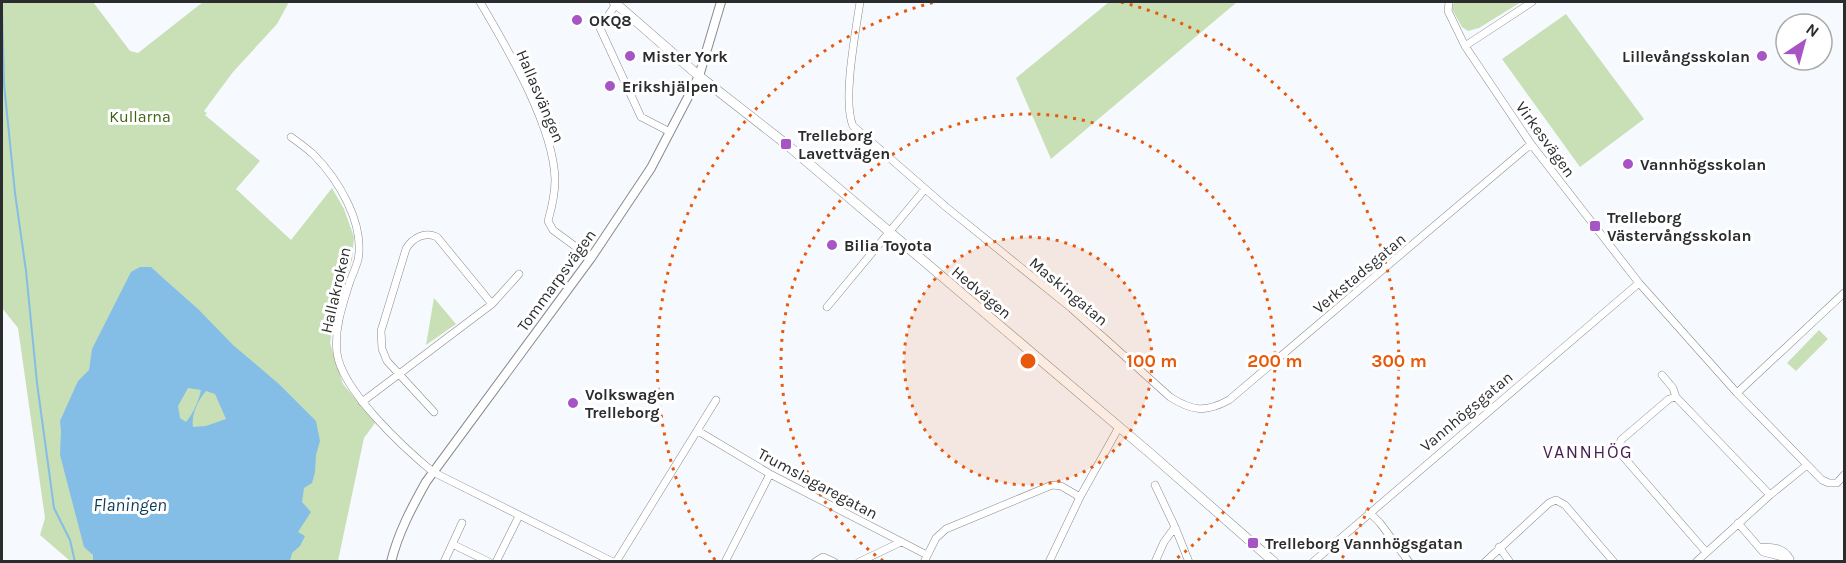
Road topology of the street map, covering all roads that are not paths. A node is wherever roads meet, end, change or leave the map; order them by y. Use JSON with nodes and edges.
{"nodes":[{"id":1,"x":480,"y":2,"type":"edge"},
{"id":2,"x":721,"y":2,"type":"edge"},
{"id":3,"x":860,"y":2,"type":"edge"},
{"id":4,"x":1449,"y":2,"type":"edge"},
{"id":5,"x":1532,"y":2,"type":"edge"},
{"id":6,"x":615,"y":3,"type":"edge"},
{"id":7,"x":1465,"y":46,"type":"junction"},
{"id":8,"x":699,"y":76,"type":"junction"},
{"id":9,"x":670,"y":132,"type":"junction"},
{"id":10,"x":291,"y":137,"type":"dead end"},
{"id":11,"x":1531,"y":144,"type":"junction"},
{"id":12,"x":925,"y":189,"type":"junction"},
{"id":13,"x":890,"y":233,"type":"junction"},
{"id":14,"x":591,"y":258,"type":"junction"},
{"id":15,"x":519,"y":274,"type":"dead end"},
{"id":16,"x":1639,"y":283,"type":"junction"},
{"id":17,"x":1845,"y":293,"type":"edge"},
{"id":18,"x":492,"y":304,"type":"junction"},
{"id":19,"x":827,"y":307,"type":"dead end"},
{"id":20,"x":398,"y":374,"type":"junction"},
{"id":21,"x":1662,"y":375,"type":"dead end"},
{"id":22,"x":1737,"y":393,"type":"junction"},
{"id":23,"x":1676,"y":397,"type":"junction"},
{"id":24,"x":716,"y":400,"type":"dead end"},
{"id":25,"x":362,"y":402,"type":"junction"},
{"id":26,"x":1197,"y":409,"type":"joint"},
{"id":27,"x":434,"y":412,"type":"dead end"},
{"id":28,"x":1119,"y":427,"type":"junction"},
{"id":29,"x":699,"y":430,"type":"junction"},
{"id":30,"x":1807,"y":465,"type":"junction"},
{"id":31,"x":434,"y":472,"type":"junction"},
{"id":32,"x":770,"y":474,"type":"junction"},
{"id":33,"x":1845,"y":475,"type":"edge"},
{"id":34,"x":1155,"y":485,"type":"dead end"},
{"id":35,"x":1770,"y":495,"type":"junction"},
{"id":36,"x":1080,"y":496,"type":"junction"},
{"id":37,"x":1369,"y":512,"type":"junction"},
{"id":38,"x":519,"y":516,"type":"junction"},
{"id":39,"x":462,"y":523,"type":"dead end"},
{"id":40,"x":1738,"y":524,"type":"junction"},
{"id":41,"x":1175,"y":527,"type":"junction"},
{"id":42,"x":901,"y":542,"type":"junction"},
{"id":43,"x":452,"y":544,"type":"junction"},
{"id":44,"x":1499,"y":547,"type":"junction"},
{"id":45,"x":1706,"y":552,"type":"junction"},
{"id":46,"x":926,"y":558,"type":"edge"},
{"id":47,"x":1791,"y":560,"type":"edge"},
{"id":48,"x":392,"y":561,"type":"edge"},
{"id":49,"x":444,"y":561,"type":"edge"},
{"id":50,"x":489,"y":561,"type":"edge"},
{"id":51,"x":496,"y":561,"type":"edge"},
{"id":52,"x":615,"y":561,"type":"edge"},
{"id":53,"x":725,"y":561,"type":"edge"},
{"id":54,"x":815,"y":561,"type":"edge"},
{"id":55,"x":834,"y":561,"type":"edge"},
{"id":56,"x":859,"y":561,"type":"edge"},
{"id":57,"x":1049,"y":561,"type":"edge"},
{"id":58,"x":1155,"y":561,"type":"edge"},
{"id":59,"x":1189,"y":561,"type":"edge"},
{"id":60,"x":1274,"y":561,"type":"edge"},
{"id":61,"x":1313,"y":561,"type":"edge"},
{"id":62,"x":1409,"y":561,"type":"edge"},
{"id":63,"x":1485,"y":561,"type":"edge"},
{"id":64,"x":1510,"y":561,"type":"edge"},
{"id":65,"x":1614,"y":561,"type":"edge"},
{"id":66,"x":1696,"y":561,"type":"edge"}],
"edges":[{"from":1,"to":14,"type":"street","name":"Hallasvängen"},
{"from":2,"to":8,"type":"street","name":"Tommarpsvägen"},
{"from":3,"to":12,"type":"street","name":"Maskingatan"},
{"from":4,"to":7,"type":"street","name":"Virkesvägen"},
{"from":5,"to":7,"type":"street"},
{"from":6,"to":8,"type":"main road","name":"Hedvägen"},
{"from":6,"to":9,"type":"street"},
{"from":7,"to":11,"type":"street","name":"Virkesvägen"},
{"from":8,"to":9,"type":"street","name":"Tommarpsvägen"},
{"from":8,"to":13,"type":"main road","name":"Hedvägen"},
{"from":9,"to":14,"type":"street","name":"Tommarpsvägen"},
{"from":10,"to":25,"type":"street","name":"Hallakroken"},
{"from":11,"to":16,"type":"street","name":"Virkesvägen"},
{"from":11,"to":26,"type":"street","name":"Verkstadsgatan"},
{"from":12,"to":13,"type":"street"},
{"from":12,"to":26,"type":"street","name":"Maskingatan"},
{"from":13,"to":19,"type":"street"},
{"from":13,"to":28,"type":"main road","name":"Hedvägen"},
{"from":14,"to":31,"type":"street","name":"Tommarpsvägen"},
{"from":15,"to":18,"type":"street"},
{"from":16,"to":22,"type":"street","name":"Virkesvägen"},
{"from":16,"to":37,"type":"street","name":"Vannhögsgatan"},
{"from":17,"to":22,"type":"street"},
{"from":18,"to":20,"type":"street"},
{"from":18,"to":20,"type":"street"},
{"from":20,"to":25,"type":"street"},
{"from":20,"to":27,"type":"street"},
{"from":21,"to":23,"type":"street"},
{"from":22,"to":30,"type":"street","name":"Virkesvägen"},
{"from":23,"to":35,"type":"street"},
{"from":23,"to":45,"type":"street"},
{"from":24,"to":29,"type":"street"},
{"from":25,"to":31,"type":"street","name":"Hallakroken"},
{"from":28,"to":36,"type":"street"},
{"from":28,"to":60,"type":"main road","name":"Hedvägen"},
{"from":29,"to":32,"type":"street","name":"Trumslagaregatan"},
{"from":29,"to":52,"type":"street"},
{"from":30,"to":33,"type":"street","name":"Virkesvägen"},
{"from":30,"to":35,"type":"street"},
{"from":31,"to":38,"type":"street","name":"Hallakroken"},
{"from":31,"to":48,"type":"street","name":"Tommarpsvägen"},
{"from":32,"to":42,"type":"street","name":"Trumslagaregatan"},
{"from":32,"to":53,"type":"street"},
{"from":34,"to":41,"type":"street"},
{"from":35,"to":40,"type":"street"},
{"from":36,"to":46,"type":"street"},
{"from":36,"to":57,"type":"street"},
{"from":37,"to":61,"type":"street","name":"Vannhögsgatan"},
{"from":37,"to":62,"type":"street"},
{"from":38,"to":51,"type":"street"},
{"from":38,"to":52,"type":"street","name":"Hallakroken"},
{"from":39,"to":43,"type":"street"},
{"from":40,"to":45,"type":"street"},
{"from":40,"to":47,"type":"street"},
{"from":41,"to":58,"type":"street"},
{"from":41,"to":59,"type":"street"},
{"from":42,"to":46,"type":"street","name":"Trumslagaregatan"},
{"from":42,"to":56,"type":"street"},
{"from":43,"to":49,"type":"street"},
{"from":43,"to":50,"type":"street"},
{"from":44,"to":63,"type":"street"},
{"from":44,"to":64,"type":"street"},
{"from":44,"to":65,"type":"street"},
{"from":45,"to":66,"type":"street"},
{"from":54,"to":55,"type":"street"}]}
